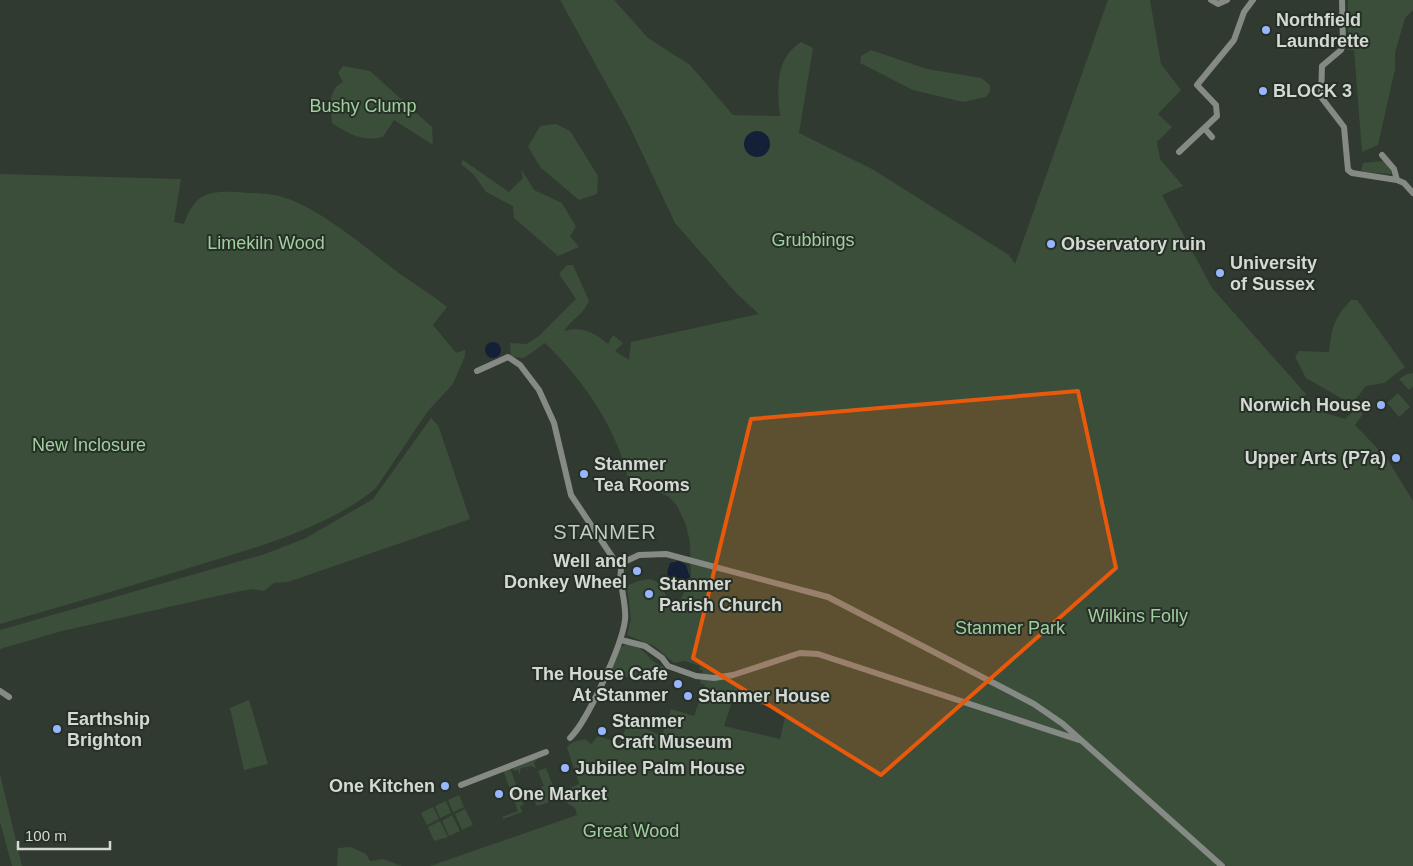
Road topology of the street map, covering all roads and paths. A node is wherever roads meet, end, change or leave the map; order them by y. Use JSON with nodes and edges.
{"nodes":[{"id":1,"x":1211,"y":0,"type":"edge"},
{"id":2,"x":1227,"y":0,"type":"edge"},
{"id":3,"x":1253,"y":0,"type":"edge"},
{"id":4,"x":1342,"y":0,"type":"edge"},
{"id":5,"x":1205,"y":129,"type":"junction"},
{"id":6,"x":1212,"y":137,"type":"dead end"},
{"id":7,"x":1179,"y":152,"type":"dead end"},
{"id":8,"x":1382,"y":155,"type":"dead end"},
{"id":9,"x":1401,"y":182,"type":"junction"},
{"id":10,"x":1413,"y":182,"type":"edge"},
{"id":11,"x":1413,"y":193,"type":"edge"},
{"id":12,"x":477,"y":371,"type":"dead end"},
{"id":13,"x":622,"y":563,"type":"junction"},
{"id":14,"x":620,"y":640,"type":"junction"},
{"id":15,"x":0,"y":692,"type":"edge"},
{"id":16,"x":9,"y":698,"type":"dead end"},
{"id":17,"x":570,"y":738,"type":"dead end"},
{"id":18,"x":1079,"y":740,"type":"junction"},
{"id":19,"x":546,"y":752,"type":"dead end"},
{"id":20,"x":461,"y":785,"type":"dead end"},
{"id":21,"x":1222,"y":866,"type":"edge"}],
"edges":[{"from":1,"to":2,"type":"street"},
{"from":3,"to":5,"type":"street"},
{"from":4,"to":9,"type":"street"},
{"from":5,"to":6,"type":"street"},
{"from":5,"to":7,"type":"street"},
{"from":8,"to":9,"type":"street"},
{"from":9,"to":10,"type":"street"},
{"from":9,"to":11,"type":"street"},
{"from":12,"to":13,"type":"street"},
{"from":13,"to":14,"type":"street"},
{"from":13,"to":18,"type":"street"},
{"from":14,"to":17,"type":"street"},
{"from":14,"to":18,"type":"street"},
{"from":15,"to":16,"type":"street"},
{"from":18,"to":21,"type":"street"},
{"from":19,"to":20,"type":"street"}]}
